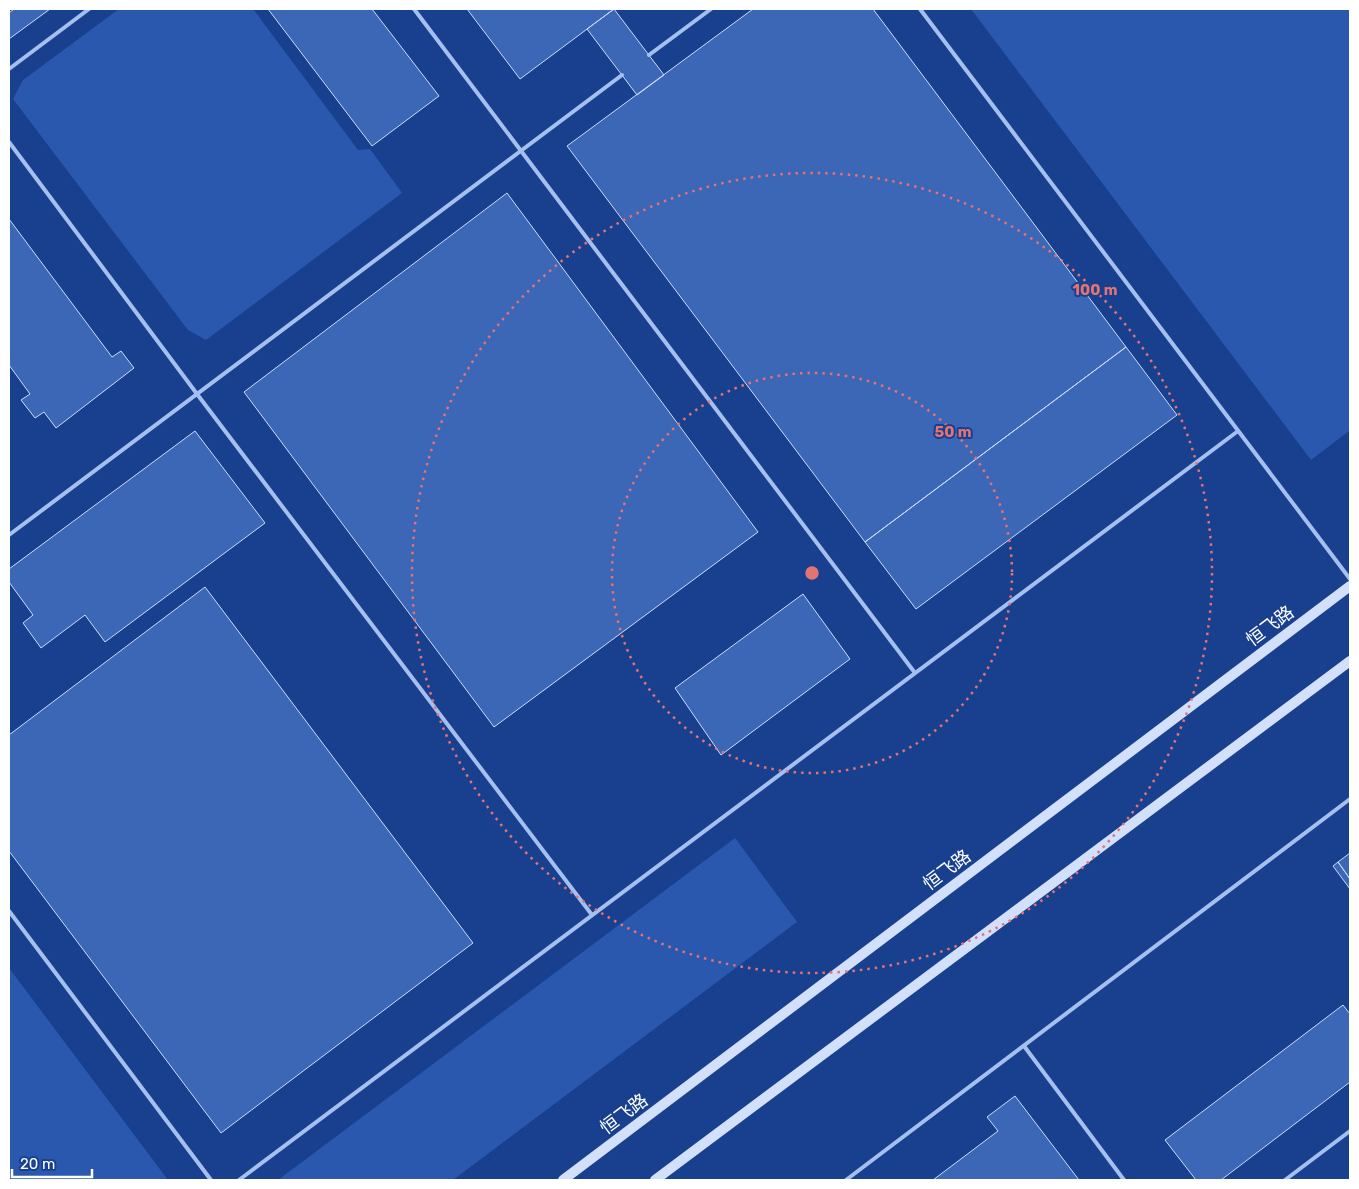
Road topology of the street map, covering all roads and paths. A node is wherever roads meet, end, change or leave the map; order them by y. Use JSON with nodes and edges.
{"nodes":[{"id":1,"x":89,"y":9,"type":"edge"},
{"id":2,"x":414,"y":9,"type":"edge"},
{"id":3,"x":711,"y":9,"type":"edge"},
{"id":4,"x":920,"y":9,"type":"edge"},
{"id":5,"x":649,"y":55,"type":"dead end"},
{"id":6,"x":9,"y":69,"type":"edge"},
{"id":7,"x":622,"y":75,"type":"dead end"},
{"id":8,"x":9,"y":142,"type":"edge"},
{"id":9,"x":522,"y":151,"type":"junction"},
{"id":10,"x":197,"y":394,"type":"junction"},
{"id":11,"x":1238,"y":431,"type":"junction"},
{"id":12,"x":9,"y":535,"type":"edge"},
{"id":13,"x":1350,"y":579,"type":"edge"},
{"id":14,"x":1350,"y":586,"type":"edge"},
{"id":15,"x":1350,"y":661,"type":"edge"},
{"id":16,"x":915,"y":673,"type":"junction"},
{"id":17,"x":1350,"y":800,"type":"edge"},
{"id":18,"x":9,"y":911,"type":"edge"},
{"id":19,"x":592,"y":915,"type":"junction"},
{"id":20,"x":1024,"y":1046,"type":"junction"},
{"id":21,"x":1350,"y":1131,"type":"edge"},
{"id":22,"x":211,"y":1180,"type":"edge"},
{"id":23,"x":239,"y":1180,"type":"edge"},
{"id":24,"x":563,"y":1180,"type":"edge"},
{"id":25,"x":655,"y":1180,"type":"edge"},
{"id":26,"x":846,"y":1180,"type":"edge"},
{"id":27,"x":1124,"y":1180,"type":"edge"},
{"id":28,"x":1285,"y":1180,"type":"edge"}],
"edges":[{"from":1,"to":6,"type":"lane"},
{"from":2,"to":9,"type":"lane"},
{"from":3,"to":5,"type":"lane"},
{"from":4,"to":11,"type":"lane"},
{"from":7,"to":9,"type":"lane"},
{"from":8,"to":10,"type":"lane"},
{"from":9,"to":10,"type":"lane"},
{"from":9,"to":16,"type":"lane"},
{"from":10,"to":12,"type":"lane"},
{"from":10,"to":19,"type":"lane"},
{"from":11,"to":13,"type":"lane"},
{"from":11,"to":16,"type":"lane"},
{"from":14,"to":24,"type":"main road","name":"恒飞路"},
{"from":15,"to":25,"type":"main road"},
{"from":16,"to":19,"type":"lane"},
{"from":17,"to":20,"type":"lane"},
{"from":18,"to":22,"type":"lane"},
{"from":19,"to":23,"type":"lane"},
{"from":20,"to":26,"type":"lane"},
{"from":20,"to":27,"type":"lane"},
{"from":21,"to":28,"type":"lane"}]}
